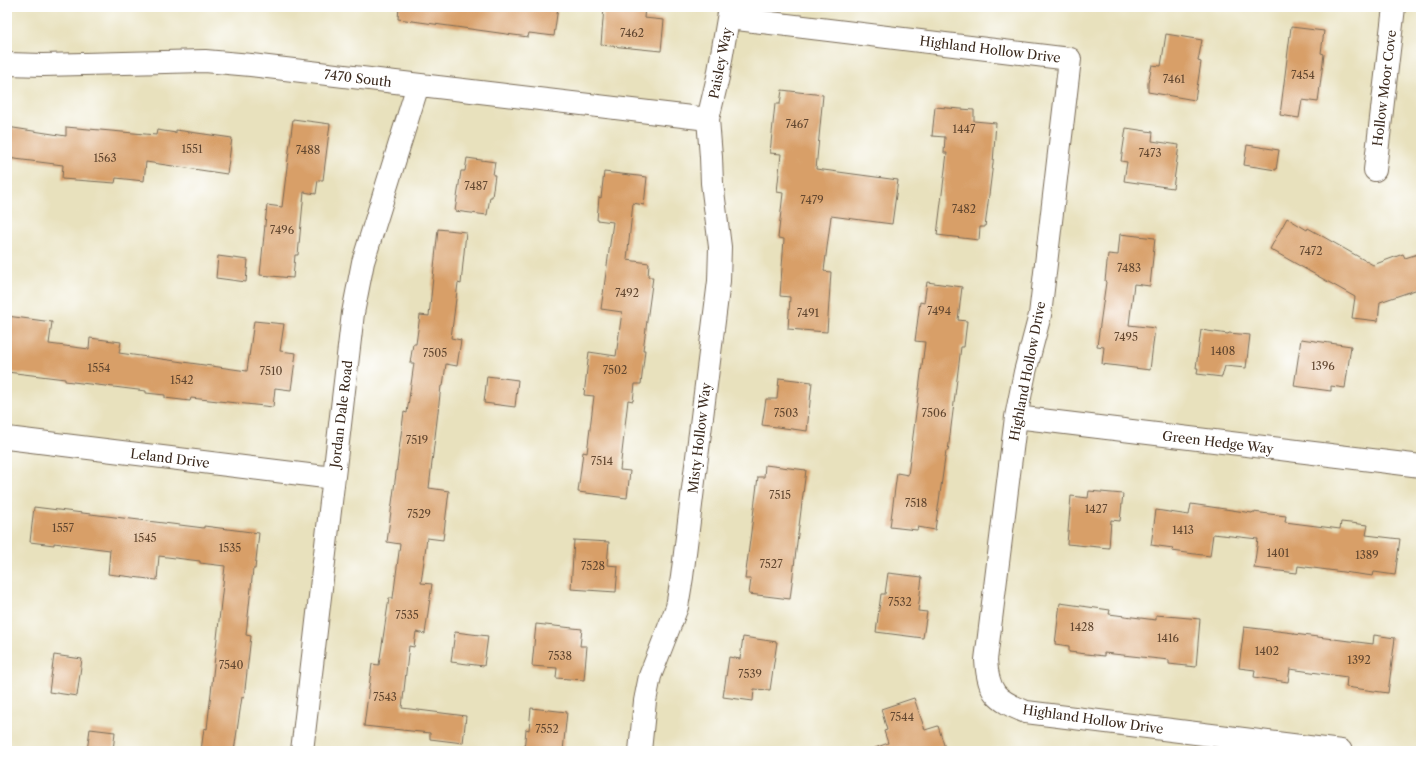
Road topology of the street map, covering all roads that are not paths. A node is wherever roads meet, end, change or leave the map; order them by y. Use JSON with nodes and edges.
{"nodes":[{"id":1,"x":1394,"y":7,"type":"edge"},
{"id":2,"x":729,"y":12,"type":"edge"},
{"id":3,"x":7,"y":64,"type":"edge"},
{"id":4,"x":418,"y":84,"type":"junction"},
{"id":5,"x":708,"y":118,"type":"junction"},
{"id":6,"x":1375,"y":170,"type":"dead end"},
{"id":7,"x":1016,"y":417,"type":"junction"},
{"id":8,"x":7,"y":438,"type":"edge"},
{"id":9,"x":1421,"y":466,"type":"edge"},
{"id":10,"x":333,"y":478,"type":"junction"},
{"id":11,"x":302,"y":751,"type":"edge"},
{"id":12,"x":640,"y":751,"type":"edge"},
{"id":13,"x":1341,"y":751,"type":"edge"}],
"edges":[{"from":1,"to":6,"type":"street","name":"Hollow Moor Cove"},
{"from":2,"to":5,"type":"street","name":"Paisley Way"},
{"from":2,"to":7,"type":"street","name":"Highland Hollow Drive"},
{"from":3,"to":4,"type":"street","name":"7470 South"},
{"from":4,"to":5,"type":"street","name":"7470 South"},
{"from":4,"to":10,"type":"street","name":"Jordan Dale Road"},
{"from":5,"to":12,"type":"street","name":"Misty Hollow Way"},
{"from":7,"to":9,"type":"street","name":"Green Hedge Way"},
{"from":7,"to":13,"type":"street","name":"Highland Hollow Drive"},
{"from":8,"to":10,"type":"street","name":"Leland Drive"},
{"from":10,"to":11,"type":"street","name":"Jordan Dale Road"}]}
